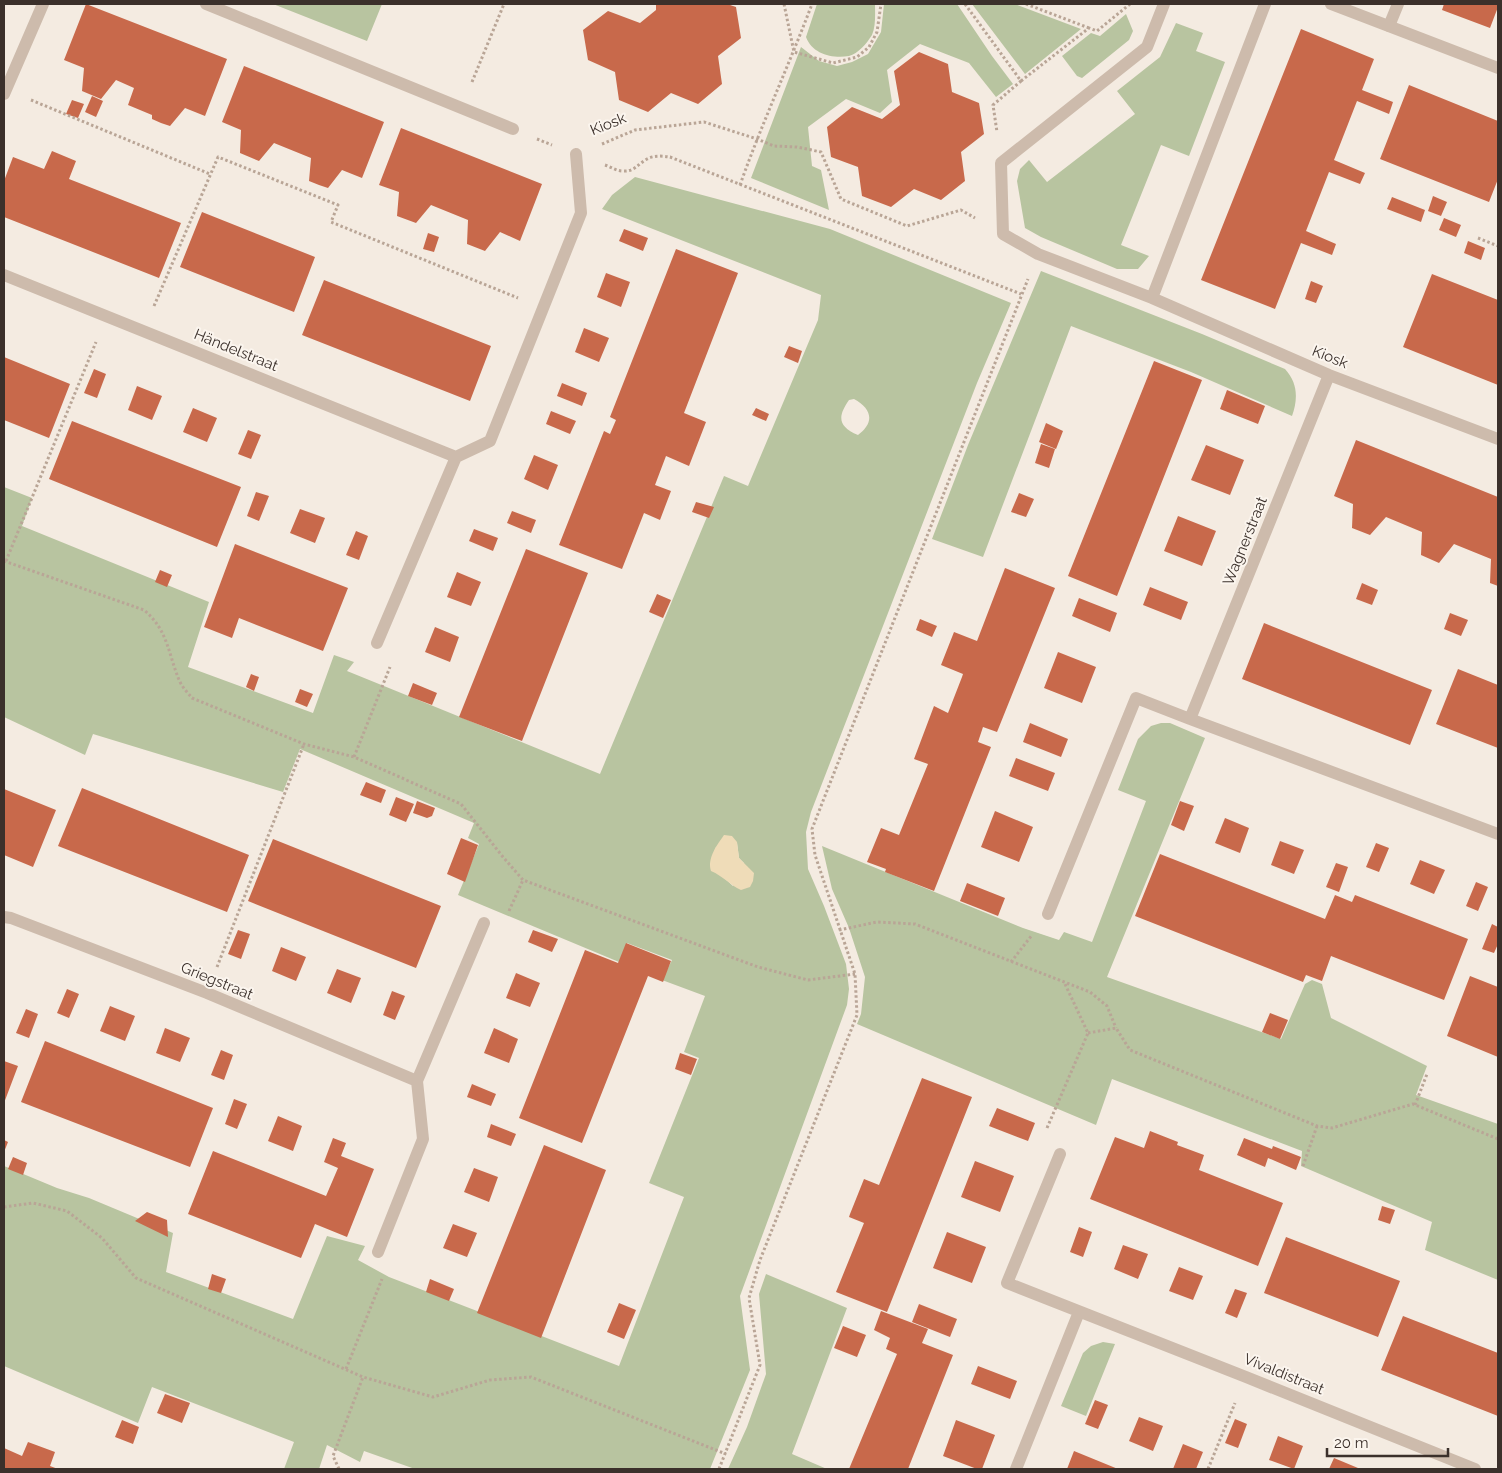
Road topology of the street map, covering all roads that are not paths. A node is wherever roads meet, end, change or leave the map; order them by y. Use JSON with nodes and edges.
{"nodes":[{"id":1,"x":42,"y":4,"type":"edge"},
{"id":2,"x":206,"y":4,"type":"edge"},
{"id":3,"x":1164,"y":4,"type":"edge"},
{"id":4,"x":1265,"y":4,"type":"edge"},
{"id":5,"x":1331,"y":4,"type":"edge"},
{"id":6,"x":1398,"y":4,"type":"edge"},
{"id":7,"x":1390,"y":26,"type":"junction"},
{"id":8,"x":1498,"y":68,"type":"edge"},
{"id":9,"x":5,"y":92,"type":"edge"},
{"id":10,"x":513,"y":129,"type":"road end"},
{"id":11,"x":576,"y":154,"type":"road end"},
{"id":12,"x":4,"y":275,"type":"edge"},
{"id":13,"x":1152,"y":298,"type":"junction"},
{"id":14,"x":1330,"y":375,"type":"junction"},
{"id":15,"x":1498,"y":439,"type":"edge"},
{"id":16,"x":456,"y":456,"type":"junction"},
{"id":17,"x":377,"y":643,"type":"road end"},
{"id":18,"x":1190,"y":719,"type":"junction"},
{"id":19,"x":1498,"y":834,"type":"edge"},
{"id":20,"x":1048,"y":914,"type":"dead end"},
{"id":21,"x":4,"y":917,"type":"edge"},
{"id":22,"x":484,"y":923,"type":"dead end"},
{"id":23,"x":416,"y":1081,"type":"junction"},
{"id":24,"x":1060,"y":1154,"type":"road end"},
{"id":25,"x":378,"y":1252,"type":"road end"},
{"id":26,"x":1079,"y":1312,"type":"junction"},
{"id":27,"x":1016,"y":1469,"type":"edge"},
{"id":28,"x":1475,"y":1469,"type":"edge"}],
"edges":[{"from":1,"to":9,"type":"street"},
{"from":2,"to":10,"type":"street"},
{"from":3,"to":13,"type":"street","name":"Kiosk"},
{"from":4,"to":13,"type":"street"},
{"from":5,"to":7,"type":"street"},
{"from":6,"to":7,"type":"street"},
{"from":7,"to":8,"type":"street"},
{"from":11,"to":16,"type":"street"},
{"from":12,"to":16,"type":"street","name":"Händelstraat"},
{"from":13,"to":14,"type":"street","name":"Kiosk"},
{"from":14,"to":15,"type":"street","name":"Kiosk"},
{"from":14,"to":18,"type":"street","name":"Wagnerstraat"},
{"from":16,"to":17,"type":"street"},
{"from":18,"to":19,"type":"street"},
{"from":18,"to":20,"type":"street"},
{"from":21,"to":23,"type":"street","name":"Griegstraat"},
{"from":22,"to":23,"type":"street"},
{"from":23,"to":25,"type":"street"},
{"from":24,"to":26,"type":"street","name":"Vivaldistraat"},
{"from":26,"to":27,"type":"street"},
{"from":26,"to":28,"type":"street","name":"Vivaldistraat"}]}
